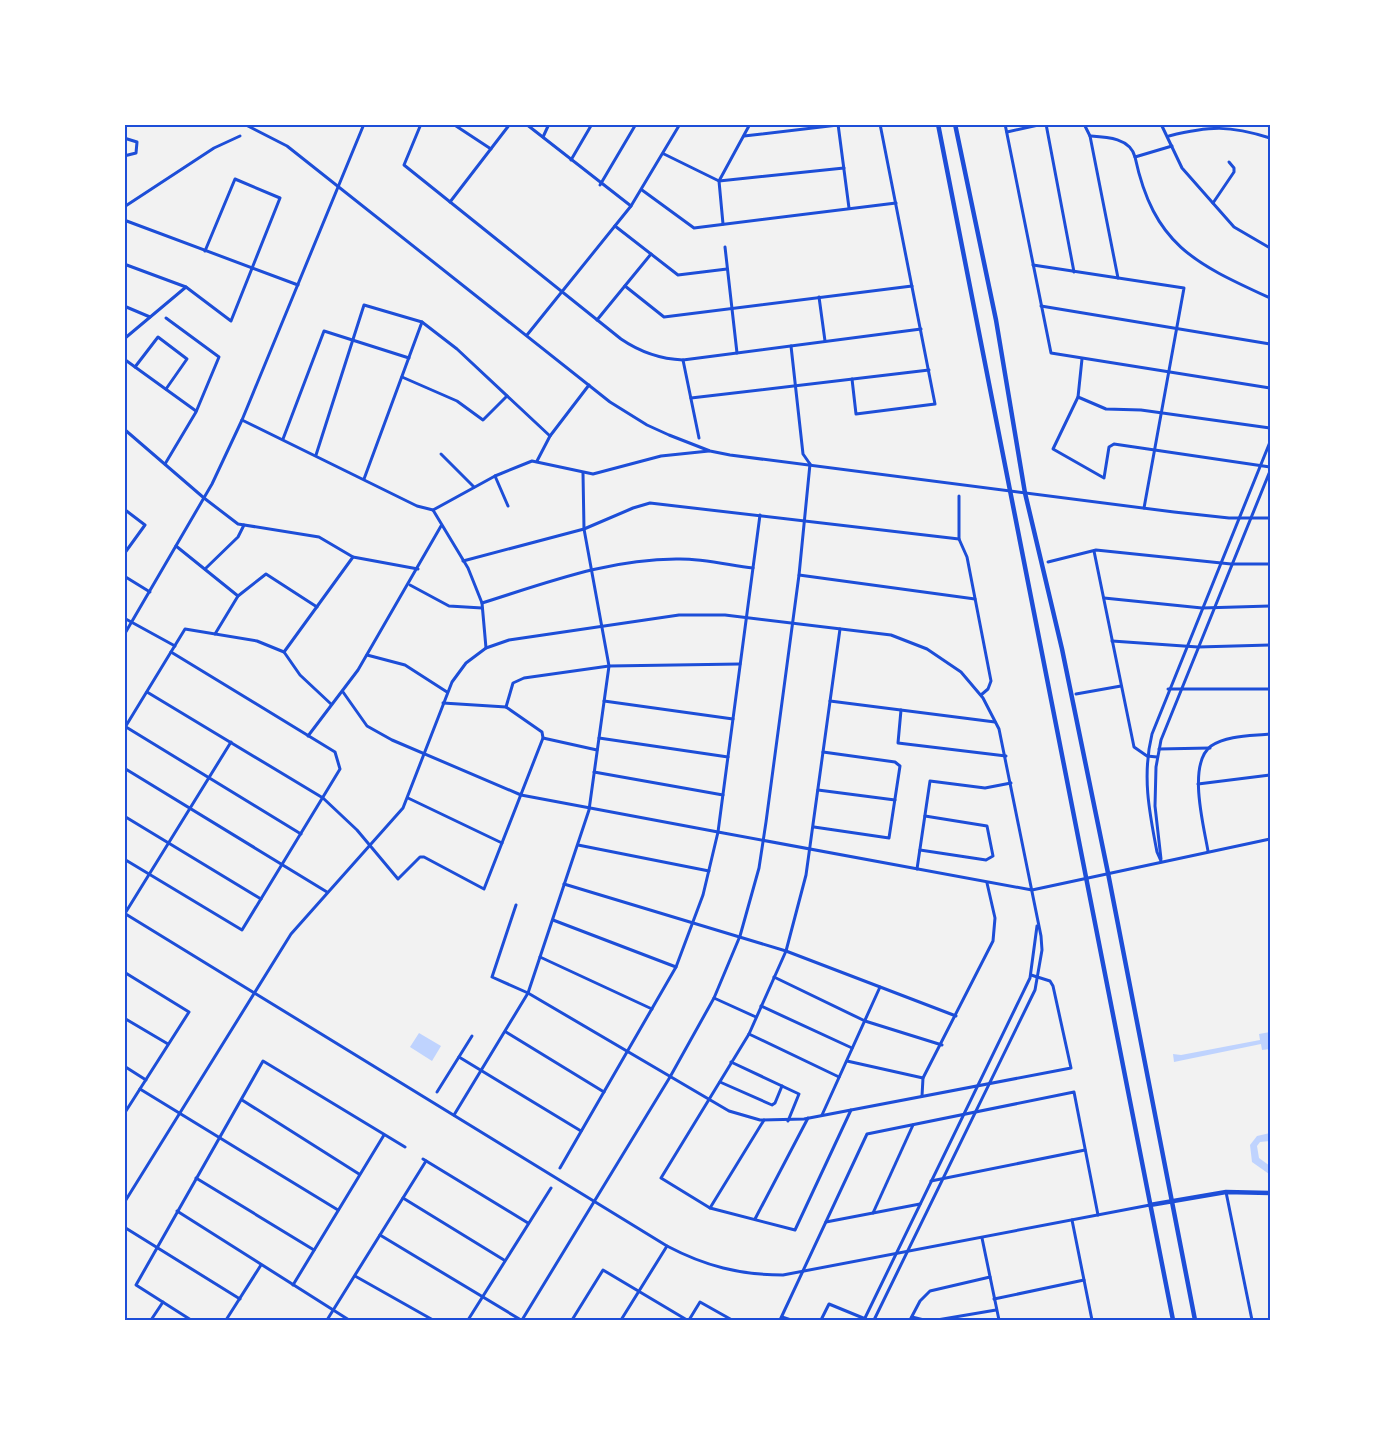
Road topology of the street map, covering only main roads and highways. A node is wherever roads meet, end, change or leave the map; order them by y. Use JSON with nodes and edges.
{"nodes":[{"id":1,"x":938,"y":124,"type":"edge"},
{"id":2,"x":955,"y":124,"type":"edge"},
{"id":3,"x":1270,"y":1193,"type":"edge"},
{"id":4,"x":1173,"y":1201,"type":"junction"},
{"id":5,"x":1150,"y":1205,"type":"junction"},
{"id":6,"x":1173,"y":1320,"type":"edge"},
{"id":7,"x":1195,"y":1320,"type":"edge"}],
"edges":[{"from":1,"to":5,"type":"main road"},
{"from":2,"to":4,"type":"main road"},
{"from":3,"to":4,"type":"main road"},
{"from":4,"to":5,"type":"main road"},
{"from":4,"to":7,"type":"main road"},
{"from":5,"to":6,"type":"main road"}]}
